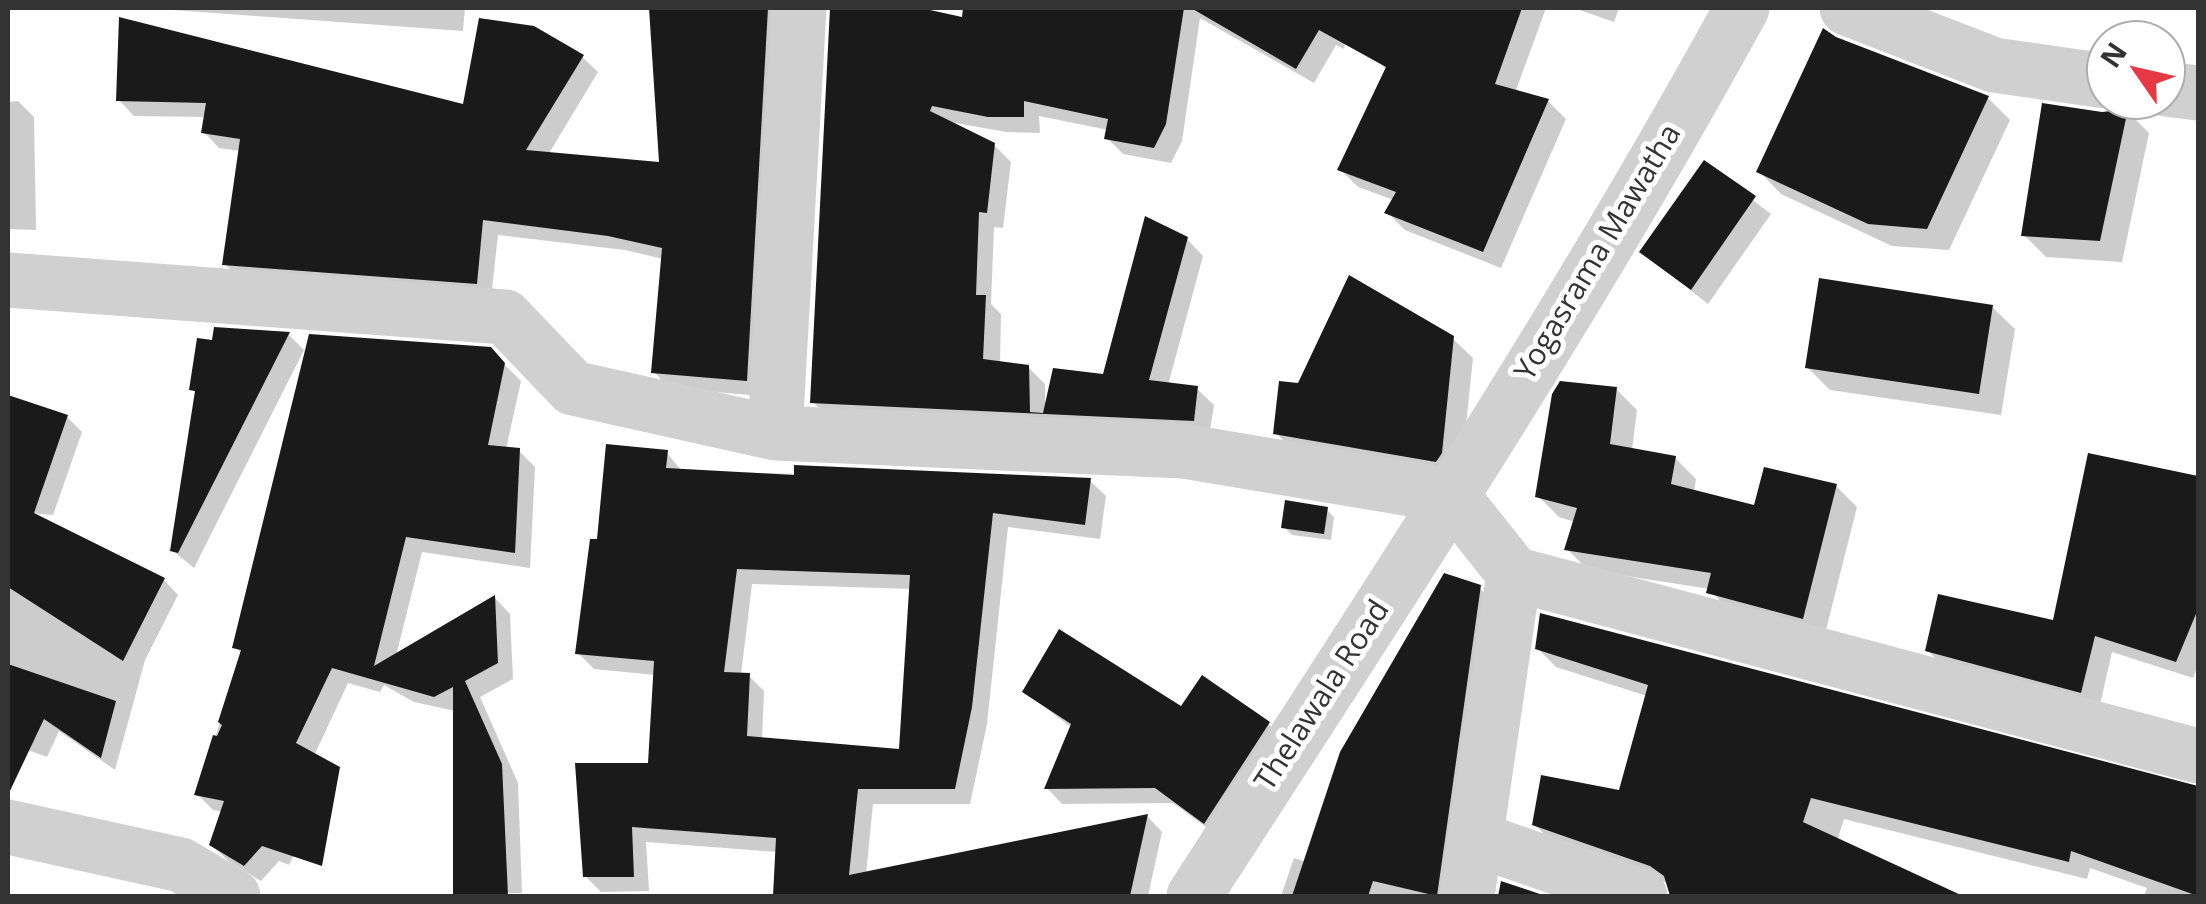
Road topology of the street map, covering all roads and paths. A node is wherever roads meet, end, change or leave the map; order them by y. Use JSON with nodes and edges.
{"nodes":[{"id":1,"x":799,"y":8,"type":"edge"},
{"id":2,"x":1742,"y":8,"type":"edge"},
{"id":3,"x":1846,"y":8,"type":"edge"},
{"id":4,"x":2086,"y":78,"type":"edge"},
{"id":5,"x":8,"y":280,"type":"edge"},
{"id":6,"x":775,"y":433,"type":"junction"},
{"id":7,"x":1452,"y":496,"type":"junction"},
{"id":8,"x":1514,"y":574,"type":"junction"},
{"id":9,"x":2198,"y":756,"type":"edge"},
{"id":10,"x":8,"y":827,"type":"edge"},
{"id":11,"x":1476,"y":839,"type":"junction"},
{"id":12,"x":233,"y":896,"type":"edge"},
{"id":13,"x":1194,"y":896,"type":"edge"},
{"id":14,"x":1467,"y":896,"type":"edge"},
{"id":15,"x":1640,"y":896,"type":"edge"}],
"edges":[{"from":1,"to":6,"type":"street"},
{"from":2,"to":7,"type":"street","name":"Yogasrama Mawatha"},
{"from":3,"to":4,"type":"street"},
{"from":5,"to":6,"type":"street"},
{"from":6,"to":7,"type":"street"},
{"from":7,"to":8,"type":"street"},
{"from":7,"to":13,"type":"street","name":"Thelawala Road"},
{"from":8,"to":9,"type":"street"},
{"from":8,"to":11,"type":"street"},
{"from":10,"to":12,"type":"street"},
{"from":11,"to":14,"type":"street"},
{"from":11,"to":15,"type":"street"}]}
